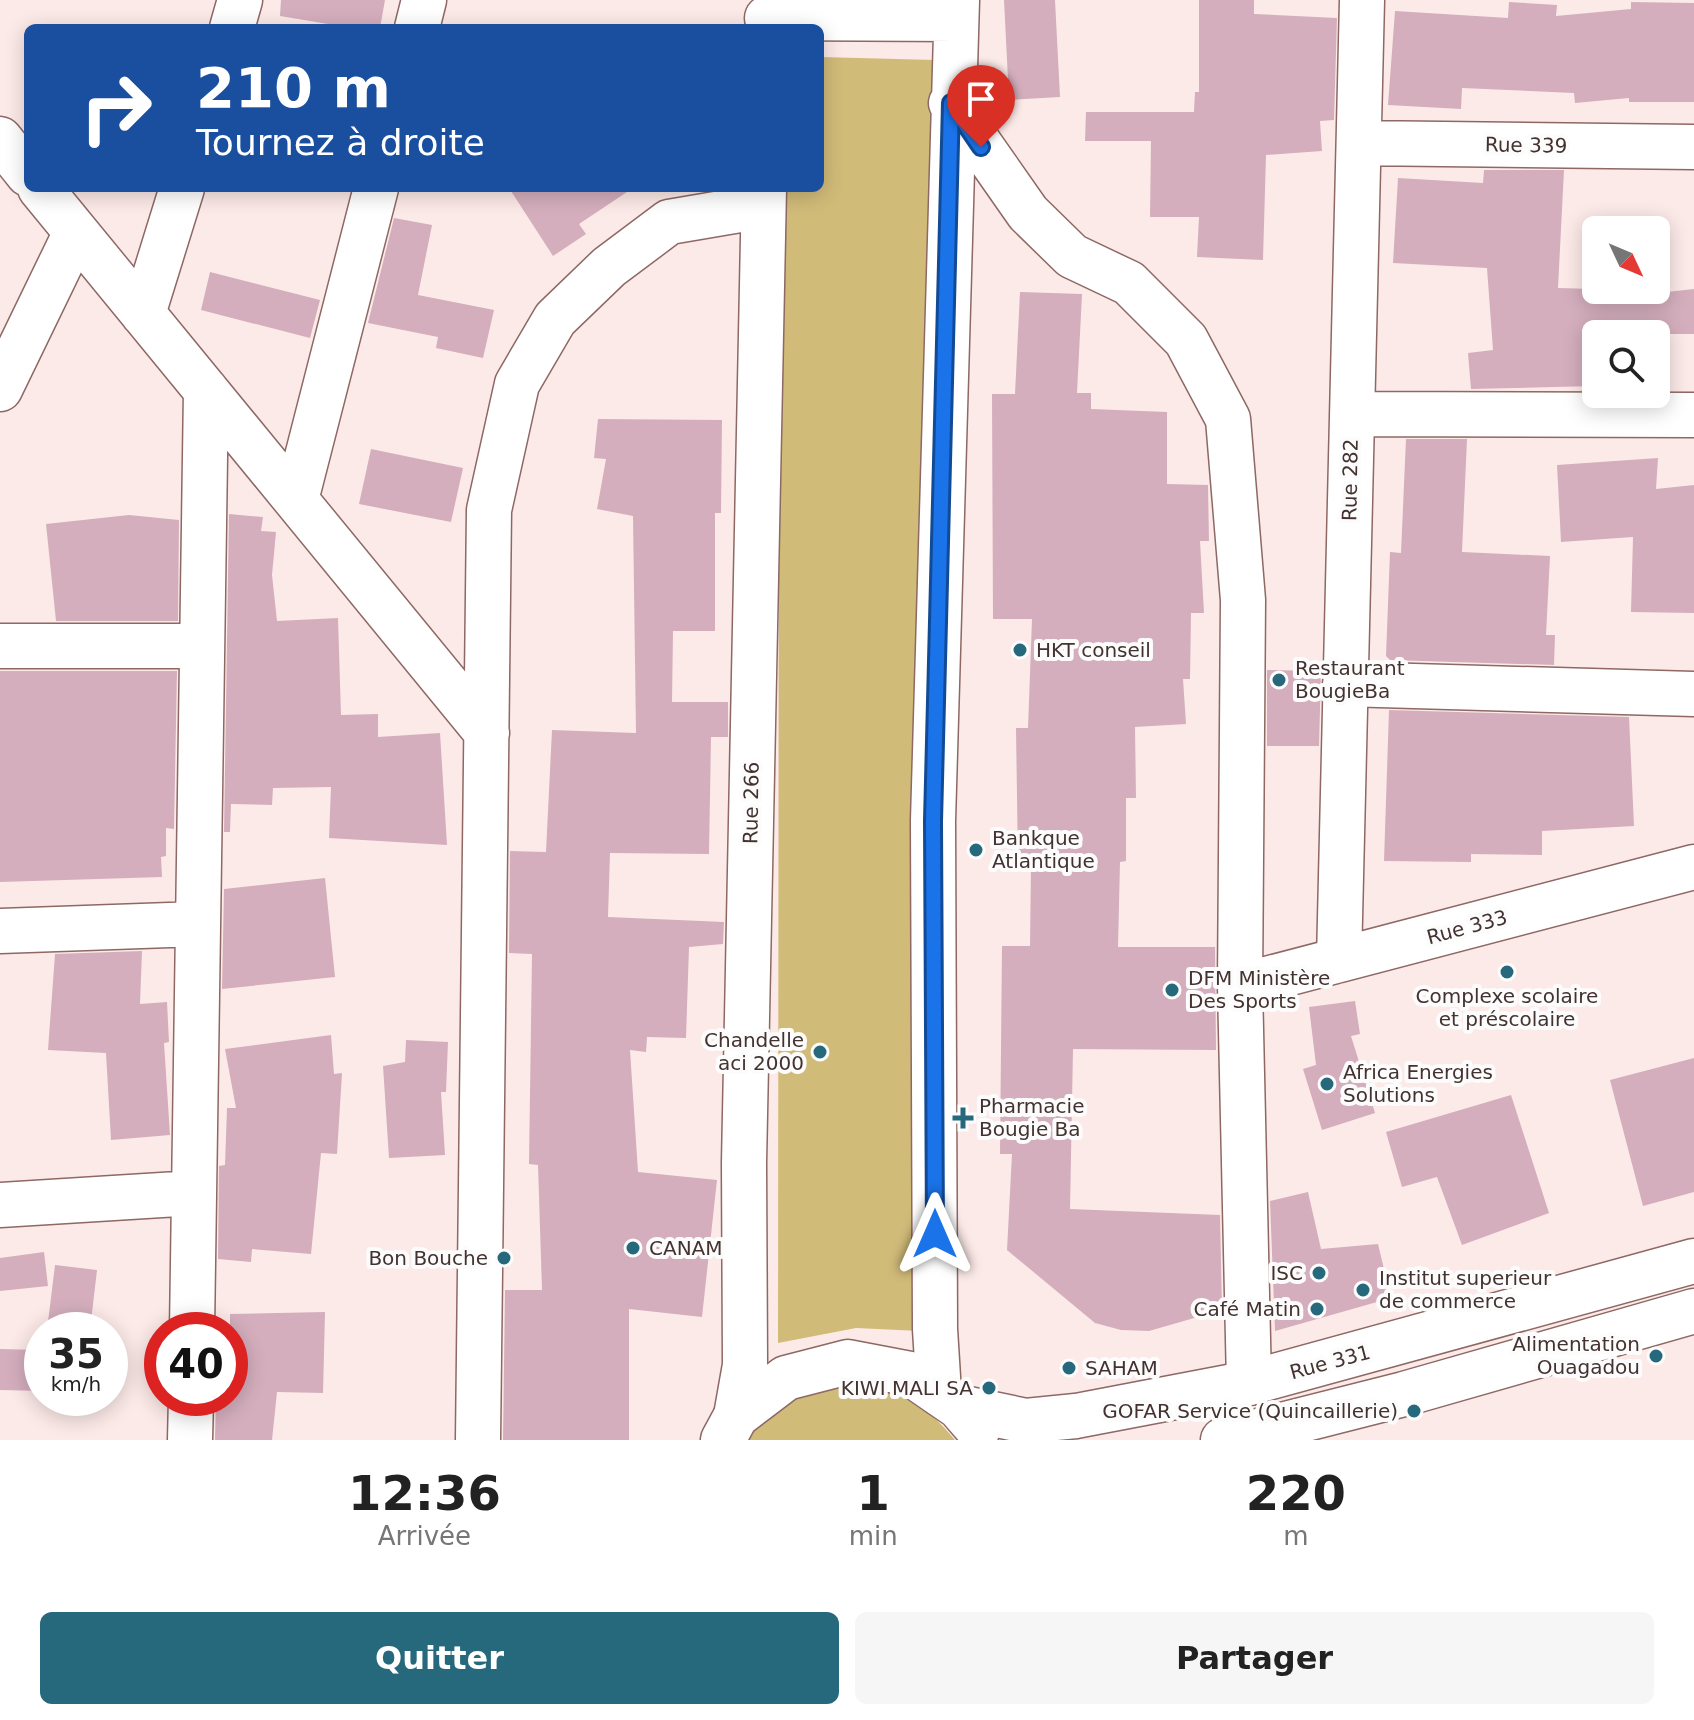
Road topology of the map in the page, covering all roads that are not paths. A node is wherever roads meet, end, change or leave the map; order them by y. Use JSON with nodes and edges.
{"nodes":[{"id":1,"x":240,"y":0,"type":"edge"},
{"id":2,"x":424,"y":0,"type":"edge"},
{"id":3,"x":1362,"y":0,"type":"edge"},
{"id":4,"x":956,"y":10,"type":"edge"},
{"id":5,"x":768,"y":15,"type":"edge"},
{"id":6,"x":233,"y":24,"type":"edge"},
{"id":7,"x":418,"y":24,"type":"edge"},
{"id":8,"x":951,"y":103,"type":"junction"},
{"id":9,"x":0,"y":139,"type":"edge"},
{"id":10,"x":1359,"y":143,"type":"junction"},
{"id":11,"x":1694,"y":147,"type":"edge"},
{"id":12,"x":24,"y":169,"type":"edge"},
{"id":13,"x":43,"y":192,"type":"edge"},
{"id":14,"x":181,"y":192,"type":"edge"},
{"id":15,"x":375,"y":192,"type":"edge"},
{"id":16,"x":764,"y":197,"type":"edge"},
{"id":17,"x":76,"y":232,"type":"junction"},
{"id":18,"x":143,"y":314,"type":"junction"},
{"id":19,"x":0,"y":389,"type":"edge"},
{"id":20,"x":206,"y":390,"type":"junction"},
{"id":21,"x":1352,"y":414,"type":"junction"},
{"id":22,"x":1694,"y":415,"type":"edge"},
{"id":23,"x":296,"y":500,"type":"junction"},
{"id":24,"x":0,"y":646,"type":"edge"},
{"id":25,"x":202,"y":646,"type":"junction"},
{"id":26,"x":1345,"y":684,"type":"junction"},
{"id":27,"x":1694,"y":694,"type":"edge"},
{"id":28,"x":487,"y":733,"type":"junction"},
{"id":29,"x":1694,"y":867,"type":"edge"},
{"id":30,"x":198,"y":924,"type":"junction"},
{"id":31,"x":0,"y":931,"type":"edge"},
{"id":32,"x":1339,"y":960,"type":"junction"},
{"id":33,"x":1240,"y":986,"type":"junction"},
{"id":34,"x":194,"y":1193,"type":"junction"},
{"id":35,"x":0,"y":1205,"type":"edge"},
{"id":36,"x":1694,"y":1261,"type":"edge"},
{"id":37,"x":1694,"y":1311,"type":"edge"},
{"id":38,"x":192,"y":1312,"type":"edge"},
{"id":39,"x":1249,"y":1383,"type":"junction"},
{"id":40,"x":949,"y":1400,"type":"junction"},
{"id":41,"x":191,"y":1416,"type":"edge"},
{"id":42,"x":729,"y":1428,"type":"edge"},
{"id":43,"x":190,"y":1440,"type":"edge"},
{"id":44,"x":478,"y":1440,"type":"edge"},
{"id":45,"x":987,"y":1440,"type":"edge"},
{"id":46,"x":1223,"y":1440,"type":"edge"}],
"edges":[{"from":1,"to":6,"type":"street"},
{"from":2,"to":7,"type":"street"},
{"from":3,"to":10,"type":"street","name":"Rue 282"},
{"from":4,"to":5,"type":"street"},
{"from":4,"to":8,"type":"street"},
{"from":8,"to":33,"type":"street"},
{"from":8,"to":40,"type":"street"},
{"from":9,"to":12,"type":"street"},
{"from":10,"to":11,"type":"street","name":"Rue 339"},
{"from":10,"to":21,"type":"street","name":"Rue 282"},
{"from":13,"to":17,"type":"street"},
{"from":14,"to":18,"type":"street"},
{"from":15,"to":23,"type":"street"},
{"from":16,"to":28,"type":"street"},
{"from":16,"to":42,"type":"street","name":"Rue 266"},
{"from":17,"to":18,"type":"street"},
{"from":17,"to":19,"type":"street"},
{"from":18,"to":20,"type":"street"},
{"from":20,"to":23,"type":"street"},
{"from":20,"to":25,"type":"street"},
{"from":21,"to":22,"type":"street"},
{"from":21,"to":26,"type":"street","name":"Rue 282"},
{"from":23,"to":28,"type":"street"},
{"from":24,"to":25,"type":"street"},
{"from":25,"to":30,"type":"street"},
{"from":26,"to":27,"type":"street"},
{"from":26,"to":32,"type":"street","name":"Rue 282"},
{"from":28,"to":44,"type":"street"},
{"from":29,"to":32,"type":"street","name":"Rue 333"},
{"from":30,"to":31,"type":"street"},
{"from":30,"to":34,"type":"street"},
{"from":32,"to":33,"type":"street","name":"Rue 333"},
{"from":33,"to":39,"type":"street"},
{"from":34,"to":35,"type":"street"},
{"from":34,"to":38,"type":"street"},
{"from":36,"to":39,"type":"street","name":"Rue 331"},
{"from":37,"to":46,"type":"street"},
{"from":39,"to":40,"type":"street","name":"Rue 331"},
{"from":40,"to":42,"type":"street"},
{"from":40,"to":45,"type":"street"},
{"from":41,"to":43,"type":"street"}]}
